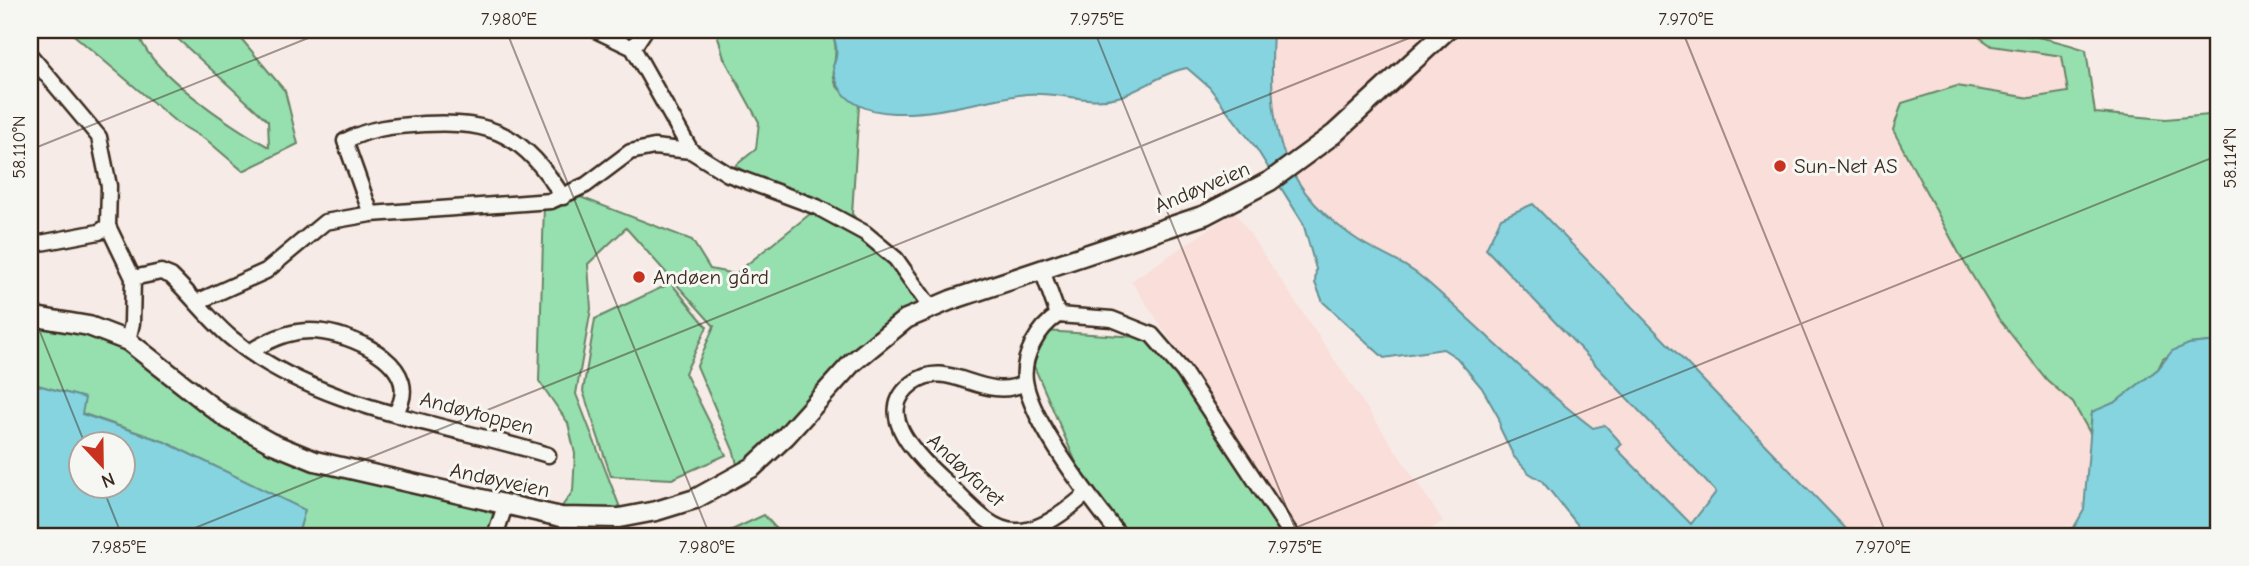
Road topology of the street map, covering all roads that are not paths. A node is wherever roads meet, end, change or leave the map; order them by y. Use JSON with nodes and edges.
{"nodes":[{"id":1,"x":595,"y":30,"type":"edge"},
{"id":2,"x":645,"y":30,"type":"edge"},
{"id":3,"x":1447,"y":30,"type":"edge"},
{"id":4,"x":632,"y":48,"type":"junction"},
{"id":5,"x":30,"y":55,"type":"edge"},
{"id":6,"x":691,"y":151,"type":"junction"},
{"id":7,"x":563,"y":197,"type":"junction"},
{"id":8,"x":370,"y":214,"type":"junction"},
{"id":9,"x":108,"y":226,"type":"junction"},
{"id":10,"x":30,"y":245,"type":"edge"},
{"id":11,"x":1042,"y":270,"type":"junction"},
{"id":12,"x":133,"y":278,"type":"junction"},
{"id":13,"x":197,"y":302,"type":"junction"},
{"id":14,"x":930,"y":307,"type":"junction"},
{"id":15,"x":30,"y":316,"type":"edge"},
{"id":16,"x":1058,"y":316,"type":"junction"},
{"id":17,"x":128,"y":341,"type":"junction"},
{"id":18,"x":251,"y":351,"type":"junction"},
{"id":19,"x":1025,"y":383,"type":"junction"},
{"id":20,"x":396,"y":412,"type":"junction"},
{"id":21,"x":548,"y":454,"type":"dead end"},
{"id":22,"x":1086,"y":494,"type":"junction"},
{"id":23,"x":505,"y":506,"type":"junction"},
{"id":24,"x":495,"y":536,"type":"edge"},
{"id":25,"x":1121,"y":536,"type":"edge"},
{"id":26,"x":1292,"y":536,"type":"edge"}],
"edges":[{"from":1,"to":4,"type":"street"},
{"from":2,"to":4,"type":"street"},
{"from":3,"to":11,"type":"street","name":"Andøyveien"},
{"from":4,"to":6,"type":"street"},
{"from":5,"to":9,"type":"street"},
{"from":6,"to":7,"type":"street"},
{"from":6,"to":14,"type":"street"},
{"from":7,"to":8,"type":"street"},
{"from":7,"to":8,"type":"street"},
{"from":8,"to":13,"type":"street"},
{"from":9,"to":10,"type":"street"},
{"from":9,"to":12,"type":"street"},
{"from":11,"to":14,"type":"street","name":"Andøyveien"},
{"from":11,"to":16,"type":"street"},
{"from":12,"to":13,"type":"street","name":"Andøytoppen"},
{"from":12,"to":17,"type":"street"},
{"from":13,"to":18,"type":"street","name":"Andøytoppen"},
{"from":14,"to":23,"type":"street","name":"Andøyveien"},
{"from":15,"to":17,"type":"street","name":"Andøyveien"},
{"from":16,"to":19,"type":"street"},
{"from":16,"to":26,"type":"street"},
{"from":17,"to":23,"type":"street","name":"Andøyveien"},
{"from":18,"to":20,"type":"street","name":"Andøytoppen"},
{"from":18,"to":20,"type":"street","name":"Andøytoppen"},
{"from":19,"to":22,"type":"street"},
{"from":19,"to":22,"type":"street","name":"Andøyfaret"},
{"from":20,"to":21,"type":"street","name":"Andøytoppen"},
{"from":22,"to":25,"type":"street"},
{"from":23,"to":24,"type":"street"}]}
